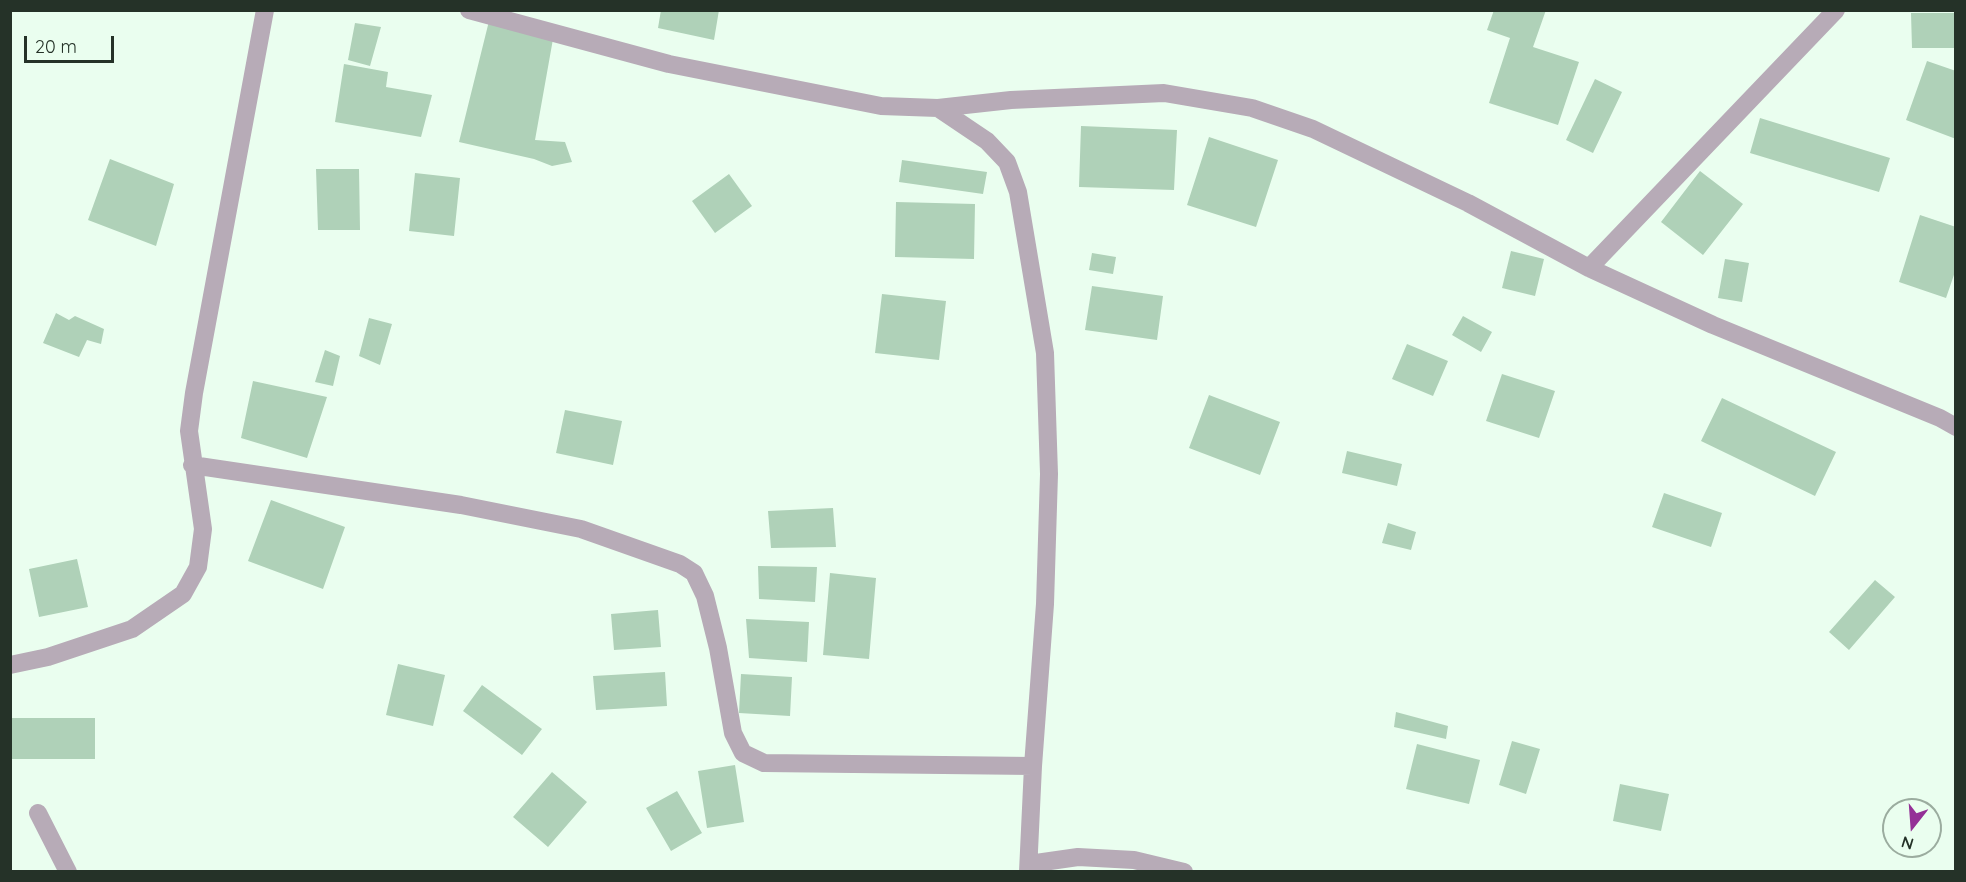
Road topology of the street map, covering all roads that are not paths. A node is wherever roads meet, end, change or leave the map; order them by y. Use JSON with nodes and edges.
{"nodes":[{"id":1,"x":265,"y":10,"type":"edge"},
{"id":2,"x":469,"y":10,"type":"edge"},
{"id":3,"x":1836,"y":10,"type":"edge"},
{"id":4,"x":938,"y":108,"type":"junction"},
{"id":5,"x":1589,"y":268,"type":"junction"},
{"id":6,"x":1956,"y":427,"type":"edge"},
{"id":7,"x":192,"y":465,"type":"junction"},
{"id":8,"x":10,"y":665,"type":"edge"},
{"id":9,"x":1033,"y":766,"type":"junction"},
{"id":10,"x":38,"y":813,"type":"dead end"},
{"id":11,"x":1028,"y":868,"type":"edge"},
{"id":12,"x":68,"y":872,"type":"edge"},
{"id":13,"x":1184,"y":872,"type":"edge"}],
"edges":[{"from":1,"to":7,"type":"street"},
{"from":2,"to":4,"type":"street"},
{"from":3,"to":5,"type":"street"},
{"from":4,"to":5,"type":"street"},
{"from":4,"to":9,"type":"street"},
{"from":5,"to":6,"type":"street"},
{"from":7,"to":8,"type":"street"},
{"from":7,"to":9,"type":"street"},
{"from":9,"to":11,"type":"street"},
{"from":10,"to":12,"type":"street"},
{"from":11,"to":13,"type":"street"}]}
